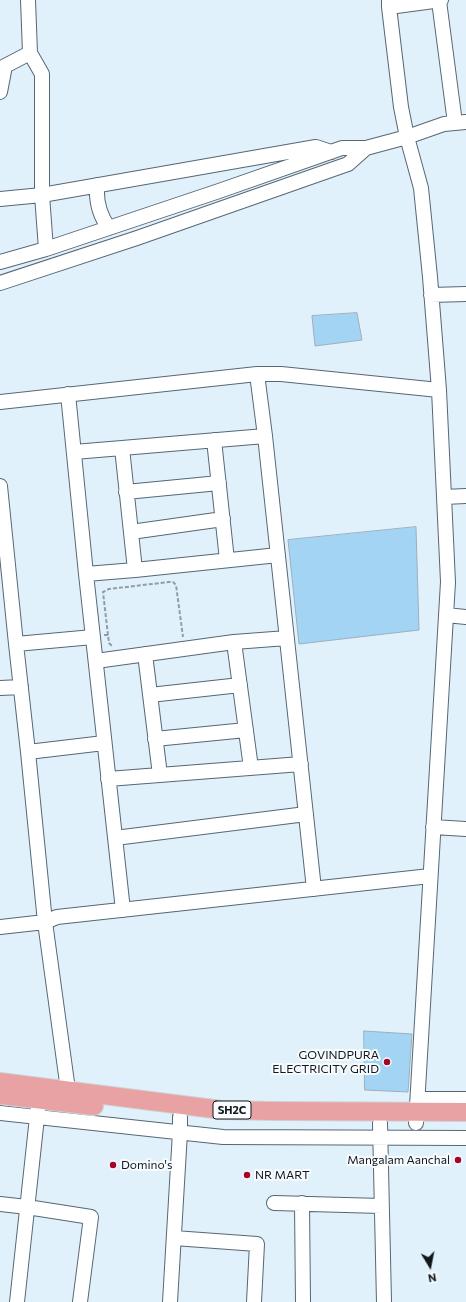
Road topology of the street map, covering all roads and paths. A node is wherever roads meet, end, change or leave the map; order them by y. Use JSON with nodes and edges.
{"nodes":[{"id":1,"x":28,"y":0,"type":"edge"},
{"id":2,"x":440,"y":0,"type":"edge"},
{"id":3,"x":389,"y":3,"type":"edge"},
{"id":4,"x":30,"y":53,"type":"junction"},
{"id":5,"x":0,"y":92,"type":"edge"},
{"id":6,"x":461,"y":123,"type":"edge"},
{"id":7,"x":407,"y":137,"type":"junction"},
{"id":8,"x":366,"y":148,"type":"junction"},
{"id":9,"x":331,"y":152,"type":"junction"},
{"id":10,"x":97,"y":185,"type":"junction"},
{"id":11,"x":42,"y":195,"type":"junction"},
{"id":12,"x":0,"y":199,"type":"edge"},
{"id":13,"x":109,"y":228,"type":"junction"},
{"id":14,"x":46,"y":249,"type":"junction"},
{"id":15,"x":0,"y":262,"type":"edge"},
{"id":16,"x":0,"y":283,"type":"edge"},
{"id":17,"x":466,"y":294,"type":"edge"},
{"id":18,"x":431,"y":295,"type":"junction"},
{"id":19,"x":257,"y":374,"type":"junction"},
{"id":20,"x":439,"y":390,"type":"junction"},
{"id":21,"x":68,"y":394,"type":"junction"},
{"id":22,"x":0,"y":402,"type":"edge"},
{"id":23,"x":265,"y":436,"type":"junction"},
{"id":24,"x":214,"y":440,"type":"junction"},
{"id":25,"x":122,"y":448,"type":"junction"},
{"id":26,"x":74,"y":452,"type":"junction"},
{"id":27,"x":219,"y":483,"type":"junction"},
{"id":28,"x":0,"y":486,"type":"edge"},
{"id":29,"x":126,"y":492,"type":"junction"},
{"id":30,"x":466,"y":496,"type":"edge"},
{"id":31,"x":444,"y":497,"type":"junction"},
{"id":32,"x":223,"y":519,"type":"junction"},
{"id":33,"x":131,"y":532,"type":"junction"},
{"id":34,"x":278,"y":555,"type":"junction"},
{"id":35,"x":227,"y":560,"type":"junction"},
{"id":36,"x":135,"y":570,"type":"junction"},
{"id":37,"x":86,"y":574,"type":"junction"},
{"id":38,"x":6,"y":605,"type":"edge"},
{"id":39,"x":446,"y":615,"type":"junction"},
{"id":40,"x":466,"y":616,"type":"edge"},
{"id":41,"x":108,"y":635,"type":"junction"},
{"id":42,"x":93,"y":637,"type":"junction"},
{"id":43,"x":287,"y":638,"type":"junction"},
{"id":44,"x":182,"y":641,"type":"dead end"},
{"id":45,"x":234,"y":642,"type":"junction"},
{"id":46,"x":16,"y":644,"type":"junction"},
{"id":47,"x":114,"y":648,"type":"dead end"},
{"id":48,"x":145,"y":654,"type":"junction"},
{"id":49,"x":96,"y":661,"type":"junction"},
{"id":50,"x":240,"y":685,"type":"junction"},
{"id":51,"x":21,"y":687,"type":"junction"},
{"id":52,"x":0,"y":688,"type":"edge"},
{"id":53,"x":150,"y":695,"type":"junction"},
{"id":54,"x":246,"y":730,"type":"junction"},
{"id":55,"x":155,"y":739,"type":"junction"},
{"id":56,"x":104,"y":743,"type":"junction"},
{"id":57,"x":28,"y":752,"type":"junction"},
{"id":58,"x":301,"y":764,"type":"junction"},
{"id":59,"x":251,"y":768,"type":"junction"},
{"id":60,"x":160,"y":775,"type":"junction"},
{"id":61,"x":108,"y":779,"type":"junction"},
{"id":62,"x":306,"y":814,"type":"junction"},
{"id":63,"x":433,"y":827,"type":"junction"},
{"id":64,"x":466,"y":829,"type":"edge"},
{"id":65,"x":115,"y":838,"type":"junction"},
{"id":66,"x":430,"y":876,"type":"junction"},
{"id":67,"x":314,"y":889,"type":"junction"},
{"id":68,"x":123,"y":910,"type":"junction"},
{"id":69,"x":45,"y":922,"type":"junction"},
{"id":70,"x":0,"y":927,"type":"edge"},
{"id":71,"x":0,"y":1082,"type":"edge"},
{"id":72,"x":68,"y":1090,"type":"junction"},
{"id":73,"x":0,"y":1095,"type":"edge"},
{"id":74,"x":466,"y":1099,"type":"edge"},
{"id":75,"x":38,"y":1108,"type":"junction"},
{"id":76,"x":417,"y":1111,"type":"junction"},
{"id":77,"x":466,"y":1112,"type":"edge"},
{"id":78,"x":0,"y":1113,"type":"edge"},
{"id":79,"x":466,"y":1123,"type":"edge"},
{"id":80,"x":180,"y":1124,"type":"junction"},
{"id":81,"x":380,"y":1130,"type":"junction"},
{"id":82,"x":466,"y":1138,"type":"edge"},
{"id":83,"x":274,"y":1203,"type":"dead end"},
{"id":84,"x":302,"y":1203,"type":"junction"},
{"id":85,"x":0,"y":1204,"type":"edge"},
{"id":86,"x":381,"y":1206,"type":"junction"},
{"id":87,"x":27,"y":1207,"type":"junction"},
{"id":88,"x":174,"y":1238,"type":"junction"},
{"id":89,"x":17,"y":1302,"type":"edge"},
{"id":90,"x":80,"y":1302,"type":"edge"},
{"id":91,"x":170,"y":1302,"type":"edge"},
{"id":92,"x":254,"y":1302,"type":"edge"},
{"id":93,"x":303,"y":1302,"type":"edge"},
{"id":94,"x":384,"y":1302,"type":"edge"}],
"edges":[{"from":1,"to":4,"type":"street"},
{"from":2,"to":3,"type":"street"},
{"from":2,"to":6,"type":"street"},
{"from":3,"to":7,"type":"street"},
{"from":4,"to":5,"type":"street"},
{"from":4,"to":11,"type":"street"},
{"from":6,"to":7,"type":"street"},
{"from":7,"to":8,"type":"street"},
{"from":7,"to":18,"type":"street"},
{"from":8,"to":9,"type":"street"},
{"from":8,"to":16,"type":"street"},
{"from":9,"to":10,"type":"street"},
{"from":9,"to":13,"type":"street"},
{"from":10,"to":11,"type":"street"},
{"from":10,"to":13,"type":"street"},
{"from":11,"to":12,"type":"street"},
{"from":11,"to":14,"type":"street"},
{"from":13,"to":14,"type":"street"},
{"from":14,"to":15,"type":"street"},
{"from":17,"to":18,"type":"street"},
{"from":18,"to":20,"type":"street"},
{"from":19,"to":20,"type":"street"},
{"from":19,"to":21,"type":"street"},
{"from":19,"to":23,"type":"street"},
{"from":20,"to":31,"type":"street"},
{"from":21,"to":22,"type":"street"},
{"from":21,"to":26,"type":"street"},
{"from":23,"to":24,"type":"street"},
{"from":23,"to":34,"type":"street"},
{"from":24,"to":25,"type":"street"},
{"from":24,"to":27,"type":"street"},
{"from":25,"to":26,"type":"street"},
{"from":25,"to":29,"type":"street"},
{"from":26,"to":37,"type":"street"},
{"from":27,"to":29,"type":"street"},
{"from":27,"to":32,"type":"street"},
{"from":28,"to":38,"type":"street"},
{"from":29,"to":33,"type":"street"},
{"from":30,"to":31,"type":"street"},
{"from":31,"to":39,"type":"street"},
{"from":32,"to":33,"type":"street"},
{"from":32,"to":35,"type":"street"},
{"from":33,"to":36,"type":"street"},
{"from":34,"to":35,"type":"street"},
{"from":34,"to":43,"type":"street"},
{"from":35,"to":36,"type":"street"},
{"from":36,"to":37,"type":"street"},
{"from":37,"to":42,"type":"street"},
{"from":38,"to":46,"type":"street"},
{"from":39,"to":40,"type":"street"},
{"from":39,"to":63,"type":"street"},
{"from":41,"to":42,"type":"path"},
{"from":41,"to":44,"type":"path"},
{"from":41,"to":47,"type":"path"},
{"from":42,"to":46,"type":"street"},
{"from":42,"to":49,"type":"street"},
{"from":43,"to":45,"type":"street"},
{"from":43,"to":58,"type":"street"},
{"from":45,"to":48,"type":"street"},
{"from":45,"to":50,"type":"street"},
{"from":46,"to":51,"type":"street"},
{"from":48,"to":49,"type":"street"},
{"from":48,"to":53,"type":"street"},
{"from":49,"to":56,"type":"street"},
{"from":50,"to":53,"type":"street"},
{"from":50,"to":54,"type":"street"},
{"from":51,"to":52,"type":"street"},
{"from":51,"to":57,"type":"street"},
{"from":53,"to":55,"type":"street"},
{"from":54,"to":55,"type":"street"},
{"from":54,"to":59,"type":"street"},
{"from":55,"to":60,"type":"street"},
{"from":56,"to":57,"type":"street"},
{"from":56,"to":61,"type":"street"},
{"from":57,"to":69,"type":"street"},
{"from":58,"to":59,"type":"street"},
{"from":58,"to":62,"type":"street"},
{"from":59,"to":60,"type":"street"},
{"from":60,"to":61,"type":"street"},
{"from":61,"to":65,"type":"street"},
{"from":62,"to":65,"type":"street"},
{"from":62,"to":67,"type":"street"},
{"from":63,"to":64,"type":"street"},
{"from":63,"to":66,"type":"street"},
{"from":65,"to":68,"type":"street"},
{"from":66,"to":67,"type":"street"},
{"from":66,"to":76,"type":"street"},
{"from":67,"to":68,"type":"street"},
{"from":68,"to":69,"type":"street"},
{"from":69,"to":70,"type":"street"},
{"from":69,"to":72,"type":"street"},
{"from":71,"to":72,"type":"main road","number":"SH2C"},
{"from":72,"to":76,"type":"main road","number":"SH2C"},
{"from":73,"to":75,"type":"main road","number":"SH2C"},
{"from":74,"to":76,"type":"street"},
{"from":75,"to":78,"type":"street"},
{"from":75,"to":80,"type":"main road","number":"SH2C"},
{"from":75,"to":87,"type":"street"},
{"from":76,"to":77,"type":"main road","number":"SH2C"},
{"from":76,"to":79,"type":"main road","number":"SH2C"},
{"from":76,"to":81,"type":"main road","number":"SH2C"},
{"from":80,"to":81,"type":"main road","number":"SH2C"},
{"from":80,"to":88,"type":"street"},
{"from":81,"to":82,"type":"street"},
{"from":81,"to":86,"type":"street"},
{"from":83,"to":84,"type":"street"},
{"from":84,"to":86,"type":"street"},
{"from":84,"to":93,"type":"street"},
{"from":85,"to":87,"type":"street"},
{"from":86,"to":94,"type":"street"},
{"from":87,"to":89,"type":"street"},
{"from":87,"to":90,"type":"street"},
{"from":88,"to":91,"type":"street"},
{"from":88,"to":92,"type":"street"}]}
